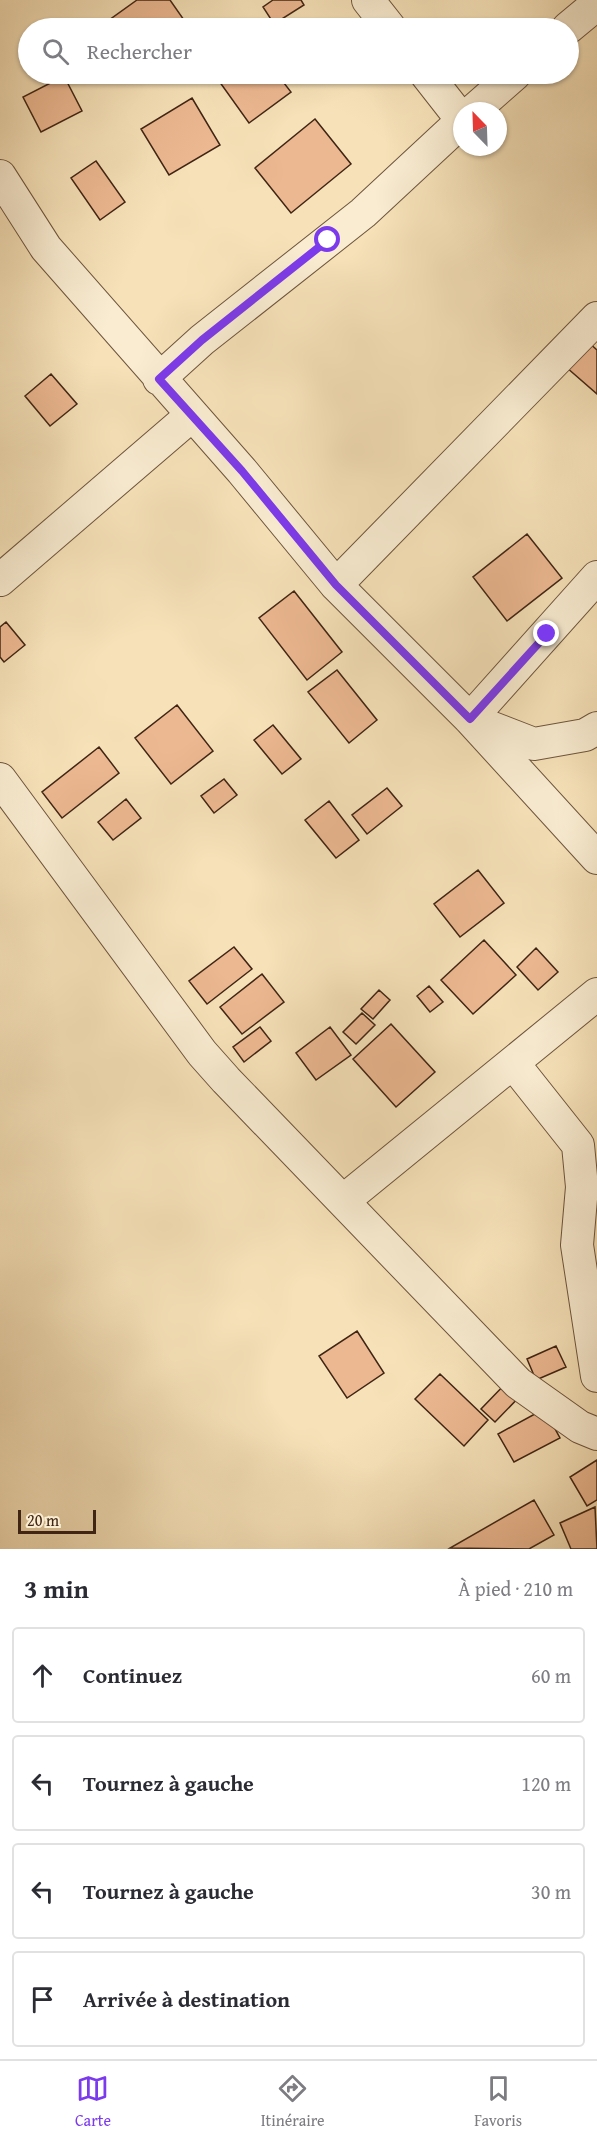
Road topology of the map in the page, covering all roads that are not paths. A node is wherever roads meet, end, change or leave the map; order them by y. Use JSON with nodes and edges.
{"nodes":[{"id":1,"x":368,"y":0,"type":"edge"},
{"id":2,"x":597,"y":4,"type":"edge"},
{"id":3,"x":382,"y":18,"type":"edge"},
{"id":4,"x":579,"y":19,"type":"edge"},
{"id":5,"x":434,"y":84,"type":"edge"},
{"id":6,"x":504,"y":84,"type":"edge"},
{"id":7,"x":483,"y":102,"type":"edge"},
{"id":8,"x":453,"y":108,"type":"edge"},
{"id":9,"x":453,"y":128,"type":"edge"},
{"id":10,"x":0,"y":176,"type":"edge"},
{"id":11,"x":597,"y":318,"type":"edge"},
{"id":12,"x":159,"y":379,"type":"junction"},
{"id":13,"x":192,"y":415,"type":"junction"},
{"id":14,"x":597,"y":577,"type":"edge"},
{"id":15,"x":0,"y":580,"type":"edge"},
{"id":16,"x":336,"y":585,"type":"junction"},
{"id":17,"x":470,"y":719,"type":"junction"},
{"id":18,"x":597,"y":728,"type":"edge"},
{"id":19,"x":0,"y":779,"type":"edge"},
{"id":20,"x":597,"y":858,"type":"edge"},
{"id":21,"x":597,"y":994,"type":"edge"},
{"id":22,"x":513,"y":1063,"type":"junction"},
{"id":23,"x":343,"y":1202,"type":"junction"},
{"id":24,"x":597,"y":1376,"type":"edge"},
{"id":25,"x":597,"y":1434,"type":"edge"}],
"edges":[{"from":1,"to":3,"type":"street"},
{"from":2,"to":4,"type":"street"},
{"from":5,"to":8,"type":"street"},
{"from":6,"to":7,"type":"street"},
{"from":9,"to":12,"type":"street"},
{"from":10,"to":12,"type":"street"},
{"from":11,"to":16,"type":"street"},
{"from":12,"to":13,"type":"street"},
{"from":13,"to":15,"type":"street"},
{"from":13,"to":16,"type":"street"},
{"from":14,"to":17,"type":"street"},
{"from":16,"to":17,"type":"street"},
{"from":17,"to":18,"type":"street"},
{"from":17,"to":20,"type":"street"},
{"from":19,"to":23,"type":"street"},
{"from":21,"to":22,"type":"street"},
{"from":22,"to":23,"type":"street"},
{"from":22,"to":24,"type":"street"},
{"from":23,"to":25,"type":"street"}]}
